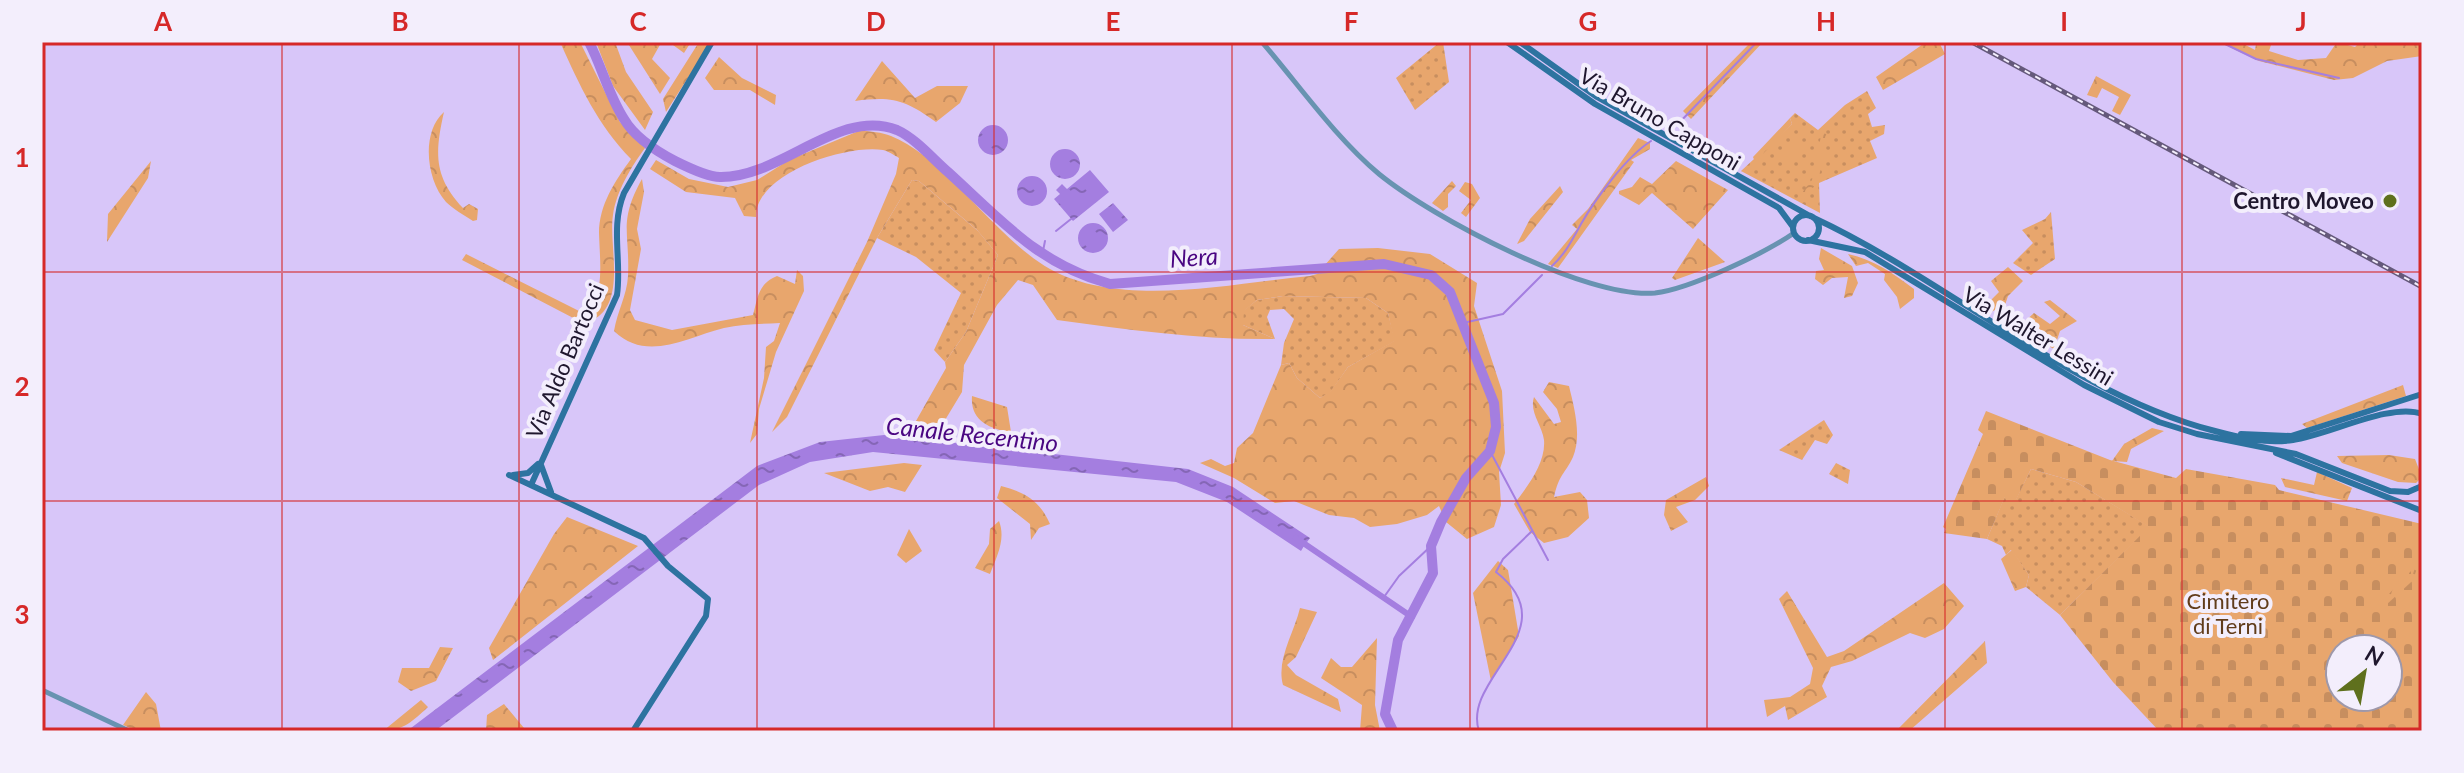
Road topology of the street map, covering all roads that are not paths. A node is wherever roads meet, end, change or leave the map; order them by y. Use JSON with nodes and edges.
{"nodes":[{"id":1,"x":712,"y":42,"type":"edge"},
{"id":2,"x":1262,"y":42,"type":"edge"},
{"id":3,"x":1507,"y":42,"type":"edge"},
{"id":4,"x":1520,"y":42,"type":"edge"},
{"id":5,"x":1812,"y":217,"type":"junction"},
{"id":6,"x":1794,"y":230,"type":"junction"},
{"id":7,"x":1808,"y":240,"type":"junction"},
{"id":8,"x":2422,"y":394,"type":"edge"},
{"id":9,"x":2422,"y":414,"type":"edge"},
{"id":10,"x":2217,"y":432,"type":"junction"},
{"id":11,"x":2257,"y":447,"type":"junction"},
{"id":12,"x":541,"y":462,"type":"junction"},
{"id":13,"x":531,"y":485,"type":"junction"},
{"id":14,"x":2421,"y":487,"type":"edge"},
{"id":15,"x":558,"y":498,"type":"junction"},
{"id":16,"x":2422,"y":511,"type":"edge"},
{"id":17,"x":42,"y":690,"type":"edge"},
{"id":18,"x":129,"y":731,"type":"edge"},
{"id":19,"x":633,"y":731,"type":"edge"}],
"edges":[{"from":1,"to":12,"type":"main road","name":"Via Aldo Bartocci"},
{"from":2,"to":6,"type":"street"},
{"from":3,"to":6,"type":"main road","name":"Via Bruno Capponi"},
{"from":4,"to":5,"type":"main road","name":"Via Bruno Capponi"},
{"from":5,"to":6,"type":"main road"},
{"from":5,"to":7,"type":"main road"},
{"from":5,"to":10,"type":"main road","name":"Via Walter Lessini"},
{"from":6,"to":7,"type":"main road"},
{"from":7,"to":11,"type":"main road","name":"Via Walter Lessini"},
{"from":8,"to":10,"type":"main road","name":"Via Walter Lessini"},
{"from":9,"to":10,"type":"main road","name":"Via Walter Lessini"},
{"from":11,"to":14,"type":"main road","name":"Via Walter Lessini"},
{"from":11,"to":16,"type":"main road","name":"Via Walter Lessini"},
{"from":12,"to":13,"type":"main road","name":"Via Aldo Bartocci"},
{"from":12,"to":13,"type":"main road","name":"Via Aldo Bartocci"},
{"from":12,"to":15,"type":"main road","name":"Via Aldo Bartocci"},
{"from":13,"to":15,"type":"main road"},
{"from":15,"to":19,"type":"main road"},
{"from":17,"to":18,"type":"street"}]}
